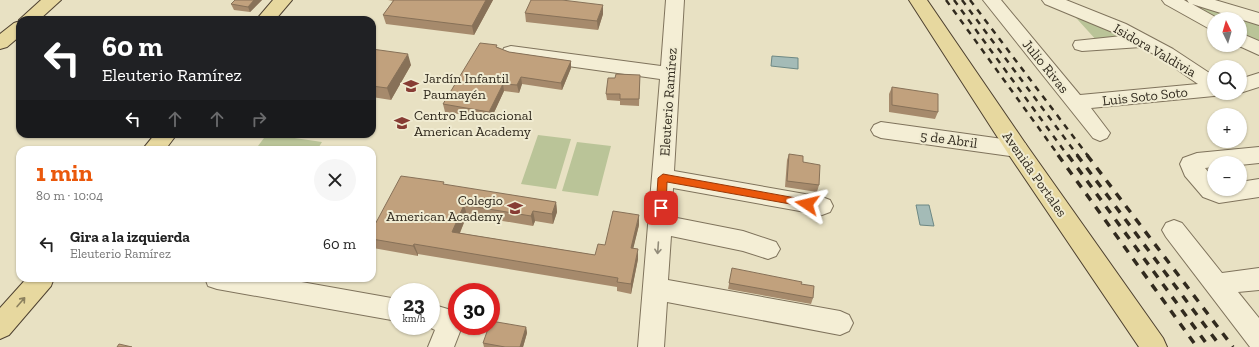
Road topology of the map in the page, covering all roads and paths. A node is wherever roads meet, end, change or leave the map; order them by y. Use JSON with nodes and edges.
{"nodes":[{"id":1,"x":52,"y":0,"type":"edge"},
{"id":2,"x":283,"y":0,"type":"edge"},
{"id":3,"x":675,"y":0,"type":"edge"},
{"id":4,"x":918,"y":0,"type":"edge"},
{"id":5,"x":992,"y":0,"type":"edge"},
{"id":6,"x":1171,"y":0,"type":"edge"},
{"id":7,"x":1196,"y":0,"type":"edge"},
{"id":8,"x":1056,"y":2,"type":"edge"},
{"id":9,"x":1207,"y":12,"type":"edge"},
{"id":10,"x":1207,"y":14,"type":"edge"},
{"id":11,"x":33,"y":16,"type":"edge"},
{"id":12,"x":269,"y":16,"type":"edge"},
{"id":13,"x":1247,"y":18,"type":"edge"},
{"id":14,"x":1259,"y":19,"type":"edge"},
{"id":15,"x":16,"y":30,"type":"edge"},
{"id":16,"x":1144,"y":40,"type":"junction"},
{"id":17,"x":0,"y":43,"type":"edge"},
{"id":18,"x":1247,"y":43,"type":"edge"},
{"id":19,"x":1259,"y":49,"type":"edge"},
{"id":20,"x":511,"y":52,"type":"edge"},
{"id":21,"x":670,"y":74,"type":"junction"},
{"id":22,"x":1207,"y":80,"type":"edge"},
{"id":23,"x":1259,"y":80,"type":"edge"},
{"id":24,"x":1247,"y":84,"type":"edge"},
{"id":25,"x":1207,"y":90,"type":"edge"},
{"id":26,"x":1076,"y":102,"type":"junction"},
{"id":27,"x":881,"y":130,"type":"dead end"},
{"id":28,"x":1100,"y":133,"type":"dead end"},
{"id":29,"x":164,"y":138,"type":"edge"},
{"id":30,"x":156,"y":146,"type":"edge"},
{"id":31,"x":1017,"y":149,"type":"junction"},
{"id":32,"x":1259,"y":155,"type":"edge"},
{"id":33,"x":663,"y":178,"type":"junction"},
{"id":34,"x":1259,"y":188,"type":"edge"},
{"id":35,"x":822,"y":206,"type":"dead end"},
{"id":36,"x":660,"y":224,"type":"junction"},
{"id":37,"x":1174,"y":230,"type":"dead end"},
{"id":38,"x":768,"y":248,"type":"dead end"},
{"id":39,"x":1259,"y":279,"type":"edge"},
{"id":40,"x":39,"y":282,"type":"edge"},
{"id":41,"x":240,"y":282,"type":"edge"},
{"id":42,"x":1217,"y":284,"type":"junction"},
{"id":43,"x":655,"y":289,"type":"junction"},
{"id":44,"x":388,"y":308,"type":"edge"},
{"id":45,"x":440,"y":318,"type":"edge"},
{"id":46,"x":840,"y":323,"type":"dead end"},
{"id":47,"x":0,"y":327,"type":"edge"},
{"id":48,"x":1259,"y":338,"type":"edge"},
{"id":49,"x":441,"y":347,"type":"edge"},
{"id":50,"x":651,"y":347,"type":"edge"},
{"id":51,"x":1154,"y":347,"type":"edge"}],
"edges":[{"from":1,"to":11,"type":"main road"},
{"from":2,"to":12,"type":"main road"},
{"from":3,"to":21,"type":"street","name":"Eleuterio Ramírez"},
{"from":4,"to":31,"type":"main road","name":"Avenida Portales"},
{"from":5,"to":26,"type":"street","name":"Julio Rivas"},
{"from":6,"to":10,"type":"street"},
{"from":7,"to":9,"type":"street"},
{"from":8,"to":16,"type":"street","name":"Isidora Valdivia"},
{"from":8,"to":16,"type":"street"},
{"from":13,"to":14,"type":"street"},
{"from":15,"to":17,"type":"main road"},
{"from":16,"to":22,"type":"street","name":"Isidora Valdivia"},
{"from":18,"to":19,"type":"street"},
{"from":20,"to":21,"type":"street"},
{"from":21,"to":33,"type":"street","name":"Eleuterio Ramírez"},
{"from":23,"to":24,"type":"street"},
{"from":25,"to":26,"type":"street","name":"Luis Soto Soto"},
{"from":26,"to":28,"type":"street","name":"Julio Rivas"},
{"from":27,"to":31,"type":"street","name":"5 de Abril"},
{"from":29,"to":30,"type":"main road"},
{"from":31,"to":51,"type":"main road","name":"Avenida Portales"},
{"from":32,"to":34,"type":"street"},
{"from":33,"to":35,"type":"street"},
{"from":33,"to":36,"type":"street","name":"Eleuterio Ramírez"},
{"from":36,"to":38,"type":"street"},
{"from":36,"to":43,"type":"street","name":"Eleuterio Ramírez","one_way":true},
{"from":37,"to":42,"type":"street"},
{"from":39,"to":42,"type":"street"},
{"from":47,"to":40,"type":"main road","one_way":true},
{"from":41,"to":44,"type":"street"},
{"from":42,"to":48,"type":"street"},
{"from":43,"to":46,"type":"street"},
{"from":43,"to":50,"type":"street","name":"Eleuterio Ramírez"},
{"from":45,"to":49,"type":"street"}]}
